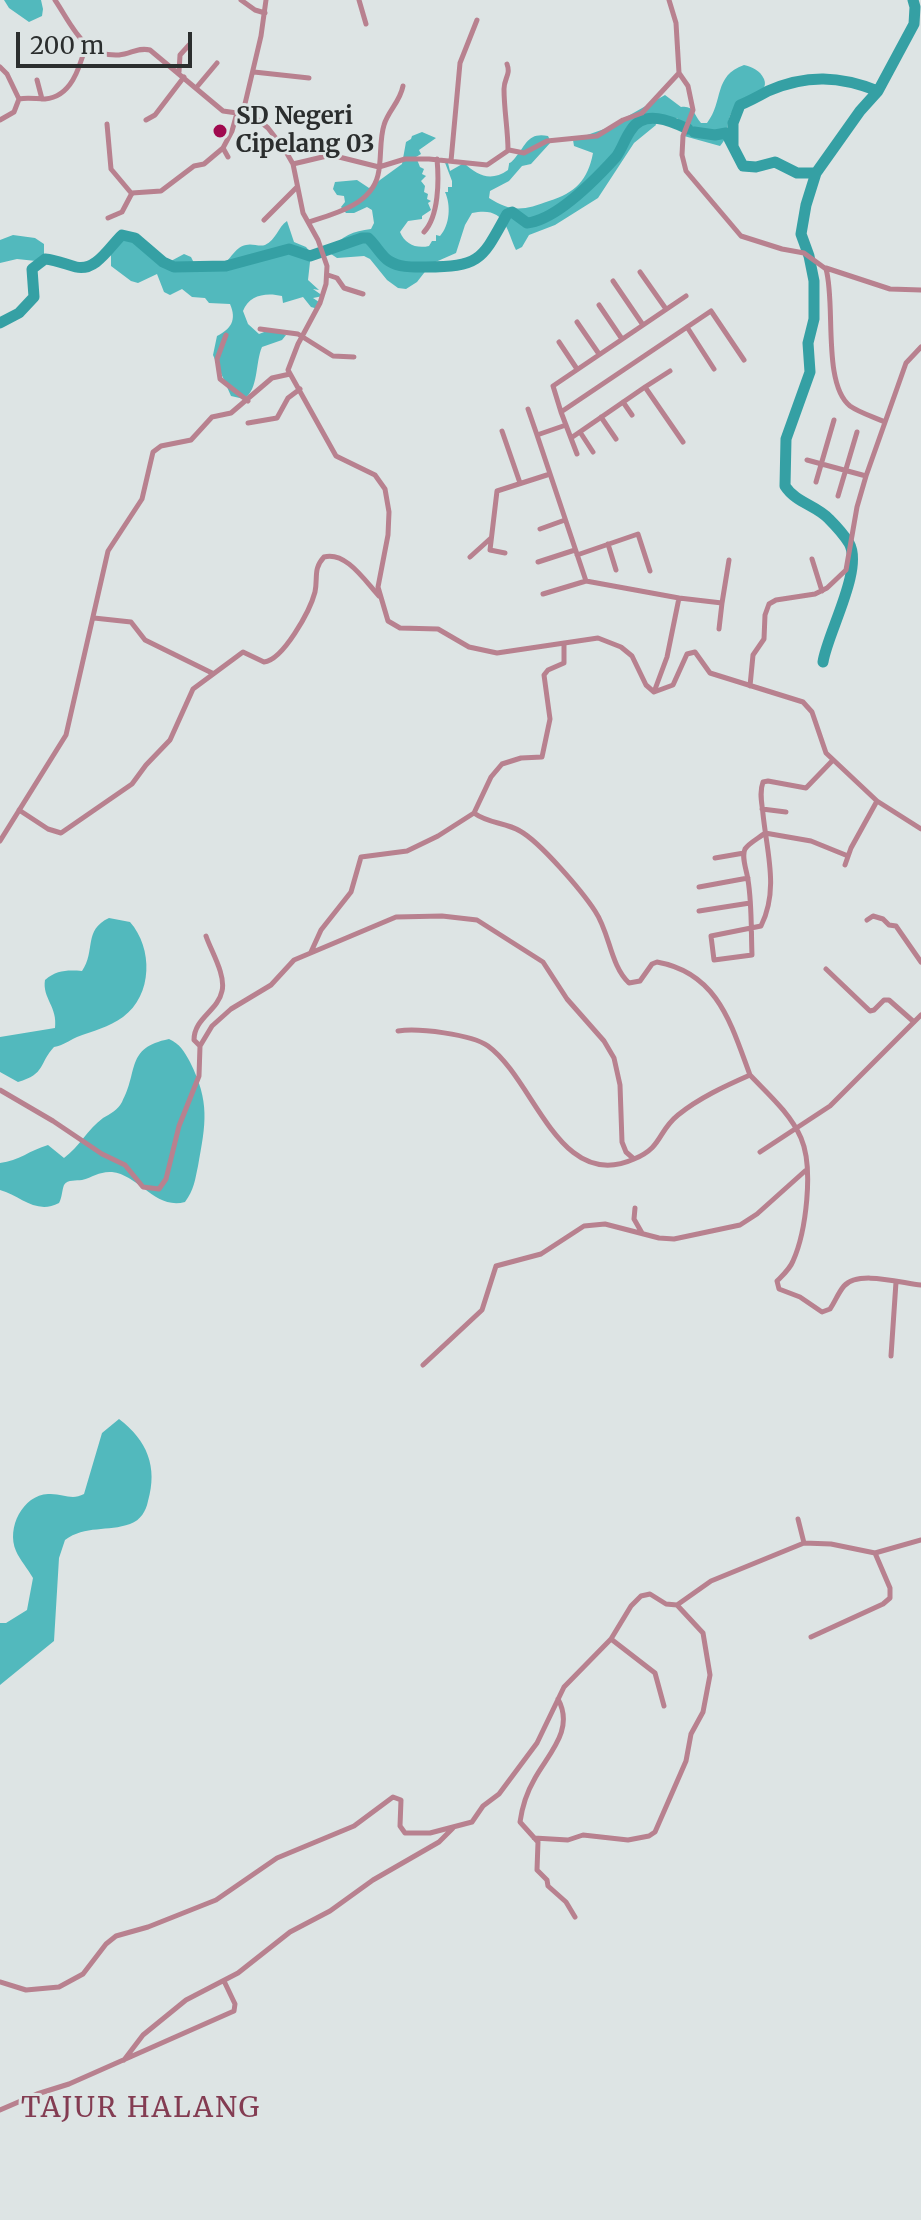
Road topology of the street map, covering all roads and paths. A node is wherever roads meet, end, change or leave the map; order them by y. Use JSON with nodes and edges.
{"nodes":[{"id":1,"x":55,"y":0,"type":"edge"},
{"id":2,"x":241,"y":0,"type":"edge"},
{"id":3,"x":266,"y":0,"type":"edge"},
{"id":4,"x":359,"y":0,"type":"edge"},
{"id":5,"x":669,"y":0,"type":"edge"},
{"id":6,"x":265,"y":13,"type":"junction"},
{"id":7,"x":477,"y":20,"type":"dead end"},
{"id":8,"x":366,"y":24,"type":"dead end"},
{"id":9,"x":86,"y":45,"type":"junction"},
{"id":10,"x":189,"y":45,"type":"dead end"},
{"id":11,"x":217,"y":63,"type":"dead end"},
{"id":12,"x":507,"y":64,"type":"dead end"},
{"id":13,"x":0,"y":67,"type":"edge"},
{"id":14,"x":254,"y":72,"type":"junction"},
{"id":15,"x":679,"y":73,"type":"junction"},
{"id":16,"x":181,"y":75,"type":"junction"},
{"id":17,"x":309,"y":78,"type":"dead end"},
{"id":18,"x":37,"y":80,"type":"dead end"},
{"id":19,"x":403,"y":86,"type":"dead end"},
{"id":20,"x":196,"y":88,"type":"junction"},
{"id":21,"x":19,"y":99,"type":"junction"},
{"id":22,"x":42,"y":99,"type":"junction"},
{"id":23,"x":244,"y":108,"type":"junction"},
{"id":24,"x":237,"y":113,"type":"junction"},
{"id":25,"x":0,"y":120,"type":"edge"},
{"id":26,"x":146,"y":120,"type":"dead end"},
{"id":27,"x":107,"y":124,"type":"dead end"},
{"id":28,"x":223,"y":148,"type":"junction"},
{"id":29,"x":508,"y":150,"type":"junction"},
{"id":30,"x":228,"y":157,"type":"dead end"},
{"id":31,"x":437,"y":159,"type":"junction"},
{"id":32,"x":451,"y":161,"type":"junction"},
{"id":33,"x":293,"y":164,"type":"junction"},
{"id":34,"x":379,"y":167,"type":"junction"},
{"id":35,"x":296,"y":188,"type":"junction"},
{"id":36,"x":132,"y":194,"type":"junction"},
{"id":37,"x":108,"y":218,"type":"dead end"},
{"id":38,"x":264,"y":220,"type":"dead end"},
{"id":39,"x":309,"y":222,"type":"junction"},
{"id":40,"x":424,"y":232,"type":"dead end"},
{"id":41,"x":824,"y":267,"type":"junction"},
{"id":42,"x":640,"y":272,"type":"dead end"},
{"id":43,"x":328,"y":275,"type":"junction"},
{"id":44,"x":613,"y":281,"type":"dead end"},
{"id":45,"x":921,"y":290,"type":"edge"},
{"id":46,"x":363,"y":294,"type":"dead end"},
{"id":47,"x":686,"y":296,"type":"dead end"},
{"id":48,"x":599,"y":305,"type":"dead end"},
{"id":49,"x":666,"y":309,"type":"junction"},
{"id":50,"x":577,"y":322,"type":"dead end"},
{"id":51,"x":643,"y":325,"type":"junction"},
{"id":52,"x":687,"y":327,"type":"junction"},
{"id":53,"x":260,"y":329,"type":"dead end"},
{"id":54,"x":226,"y":335,"type":"dead end"},
{"id":55,"x":302,"y":335,"type":"junction"},
{"id":56,"x":622,"y":339,"type":"junction"},
{"id":57,"x":559,"y":342,"type":"dead end"},
{"id":58,"x":921,"y":347,"type":"edge"},
{"id":59,"x":599,"y":354,"type":"junction"},
{"id":60,"x":354,"y":357,"type":"dead end"},
{"id":61,"x":744,"y":360,"type":"dead end"},
{"id":62,"x":577,"y":369,"type":"junction"},
{"id":63,"x":714,"y":369,"type":"dead end"},
{"id":64,"x":670,"y":371,"type":"dead end"},
{"id":65,"x":290,"y":374,"type":"junction"},
{"id":66,"x":645,"y":387,"type":"junction"},
{"id":67,"x":300,"y":389,"type":"junction"},
{"id":68,"x":248,"y":401,"type":"junction"},
{"id":69,"x":623,"y":402,"type":"junction"},
{"id":70,"x":528,"y":409,"type":"dead end"},
{"id":71,"x":561,"y":412,"type":"junction"},
{"id":72,"x":632,"y":415,"type":"dead end"},
{"id":73,"x":601,"y":417,"type":"junction"},
{"id":74,"x":834,"y":420,"type":"dead end"},
{"id":75,"x":885,"y":422,"type":"junction"},
{"id":76,"x":248,"y":423,"type":"dead end"},
{"id":77,"x":566,"y":425,"type":"junction"},
{"id":78,"x":502,"y":431,"type":"dead end"},
{"id":79,"x":580,"y":432,"type":"junction"},
{"id":80,"x":857,"y":432,"type":"dead end"},
{"id":81,"x":537,"y":435,"type":"junction"},
{"id":82,"x":571,"y":438,"type":"junction"},
{"id":83,"x":616,"y":439,"type":"dead end"},
{"id":84,"x":683,"y":442,"type":"dead end"},
{"id":85,"x":593,"y":452,"type":"dead end"},
{"id":86,"x":577,"y":454,"type":"dead end"},
{"id":87,"x":807,"y":460,"type":"dead end"},
{"id":88,"x":821,"y":464,"type":"junction"},
{"id":89,"x":845,"y":470,"type":"junction"},
{"id":90,"x":550,"y":474,"type":"junction"},
{"id":91,"x":866,"y":476,"type":"junction"},
{"id":92,"x":816,"y":482,"type":"dead end"},
{"id":93,"x":520,"y":483,"type":"junction"},
{"id":94,"x":838,"y":496,"type":"dead end"},
{"id":95,"x":565,"y":520,"type":"junction"},
{"id":96,"x":540,"y":529,"type":"dead end"},
{"id":97,"x":492,"y":537,"type":"junction"},
{"id":98,"x":608,"y":544,"type":"junction"},
{"id":99,"x":576,"y":552,"type":"junction"},
{"id":100,"x":505,"y":553,"type":"dead end"},
{"id":101,"x":470,"y":557,"type":"dead end"},
{"id":102,"x":812,"y":559,"type":"dead end"},
{"id":103,"x":729,"y":560,"type":"dead end"},
{"id":104,"x":538,"y":562,"type":"dead end"},
{"id":105,"x":616,"y":570,"type":"dead end"},
{"id":106,"x":650,"y":571,"type":"dead end"},
{"id":107,"x":586,"y":581,"type":"junction"},
{"id":108,"x":822,"y":591,"type":"junction"},
{"id":109,"x":543,"y":594,"type":"dead end"},
{"id":110,"x":379,"y":596,"type":"junction"},
{"id":111,"x":679,"y":598,"type":"junction"},
{"id":112,"x":722,"y":603,"type":"junction"},
{"id":113,"x":94,"y":618,"type":"junction"},
{"id":114,"x":719,"y":629,"type":"dead end"},
{"id":115,"x":564,"y":645,"type":"junction"},
{"id":116,"x":213,"y":674,"type":"junction"},
{"id":117,"x":750,"y":686,"type":"junction"},
{"id":118,"x":654,"y":692,"type":"junction"},
{"id":119,"x":833,"y":760,"type":"junction"},
{"id":120,"x":877,"y":801,"type":"junction"},
{"id":121,"x":762,"y":809,"type":"junction"},
{"id":122,"x":19,"y":810,"type":"junction"},
{"id":123,"x":786,"y":812,"type":"dead end"},
{"id":124,"x":474,"y":813,"type":"junction"},
{"id":125,"x":921,"y":829,"type":"edge"},
{"id":126,"x":765,"y":833,"type":"junction"},
{"id":127,"x":0,"y":841,"type":"edge"},
{"id":128,"x":744,"y":853,"type":"junction"},
{"id":129,"x":848,"y":856,"type":"junction"},
{"id":130,"x":715,"y":858,"type":"dead end"},
{"id":131,"x":845,"y":865,"type":"dead end"},
{"id":132,"x":748,"y":878,"type":"junction"},
{"id":133,"x":699,"y":887,"type":"dead end"},
{"id":134,"x":750,"y":903,"type":"junction"},
{"id":135,"x":699,"y":911,"type":"dead end"},
{"id":136,"x":867,"y":920,"type":"dead end"},
{"id":137,"x":751,"y":929,"type":"junction"},
{"id":138,"x":206,"y":936,"type":"dead end"},
{"id":139,"x":311,"y":952,"type":"junction"},
{"id":140,"x":921,"y":962,"type":"edge"},
{"id":141,"x":826,"y":969,"type":"dead end"},
{"id":142,"x":918,"y":1021,"type":"edge"},
{"id":143,"x":398,"y":1031,"type":"dead end"},
{"id":144,"x":200,"y":1046,"type":"junction"},
{"id":145,"x":750,"y":1075,"type":"junction"},
{"id":146,"x":0,"y":1090,"type":"edge"},
{"id":147,"x":797,"y":1129,"type":"junction"},
{"id":148,"x":760,"y":1152,"type":"dead end"},
{"id":149,"x":634,"y":1159,"type":"junction"},
{"id":150,"x":806,"y":1170,"type":"junction"},
{"id":151,"x":635,"y":1208,"type":"dead end"},
{"id":152,"x":643,"y":1234,"type":"junction"},
{"id":153,"x":896,"y":1282,"type":"junction"},
{"id":154,"x":921,"y":1285,"type":"edge"},
{"id":155,"x":891,"y":1356,"type":"dead end"},
{"id":156,"x":423,"y":1365,"type":"dead end"},
{"id":157,"x":798,"y":1519,"type":"dead end"},
{"id":158,"x":921,"y":1540,"type":"edge"},
{"id":159,"x":804,"y":1543,"type":"junction"},
{"id":160,"x":875,"y":1553,"type":"junction"},
{"id":161,"x":677,"y":1605,"type":"junction"},
{"id":162,"x":811,"y":1637,"type":"dead end"},
{"id":163,"x":611,"y":1639,"type":"junction"},
{"id":164,"x":558,"y":1699,"type":"junction"},
{"id":165,"x":664,"y":1706,"type":"dead end"},
{"id":166,"x":453,"y":1828,"type":"junction"},
{"id":167,"x":534,"y":1838,"type":"junction"},
{"id":168,"x":575,"y":1917,"type":"dead end"},
{"id":169,"x":224,"y":1981,"type":"junction"},
{"id":170,"x":0,"y":1982,"type":"edge"},
{"id":171,"x":124,"y":2060,"type":"junction"},
{"id":172,"x":0,"y":2110,"type":"edge"}],
"edges":[{"from":1,"to":9,"type":"street"},
{"from":2,"to":6,"type":"street"},
{"from":3,"to":6,"type":"street"},
{"from":4,"to":8,"type":"street"},
{"from":5,"to":15,"type":"street"},
{"from":6,"to":14,"type":"street"},
{"from":7,"to":32,"type":"street"},
{"from":9,"to":16,"type":"street"},
{"from":9,"to":22,"type":"street"},
{"from":10,"to":16,"type":"street"},
{"from":11,"to":20,"type":"street"},
{"from":12,"to":29,"type":"street"},
{"from":13,"to":21,"type":"street"},
{"from":14,"to":17,"type":"street"},
{"from":14,"to":23,"type":"street"},
{"from":15,"to":29,"type":"street"},
{"from":15,"to":41,"type":"street"},
{"from":16,"to":20,"type":"street"},
{"from":16,"to":26,"type":"street"},
{"from":18,"to":22,"type":"street"},
{"from":19,"to":34,"type":"street"},
{"from":20,"to":24,"type":"street"},
{"from":21,"to":22,"type":"street"},
{"from":21,"to":25,"type":"street"},
{"from":23,"to":24,"type":"street"},
{"from":23,"to":33,"type":"street"},
{"from":24,"to":28,"type":"street"},
{"from":27,"to":36,"type":"street"},
{"from":28,"to":30,"type":"street"},
{"from":28,"to":36,"type":"street"},
{"from":29,"to":32,"type":"street"},
{"from":31,"to":32,"type":"street"},
{"from":31,"to":34,"type":"street"},
{"from":31,"to":40,"type":"street"},
{"from":33,"to":34,"type":"street"},
{"from":33,"to":35,"type":"street"},
{"from":34,"to":39,"type":"street"},
{"from":35,"to":38,"type":"street"},
{"from":35,"to":39,"type":"street"},
{"from":36,"to":37,"type":"street"},
{"from":39,"to":43,"type":"street"},
{"from":41,"to":45,"type":"street"},
{"from":41,"to":75,"type":"street"},
{"from":42,"to":49,"type":"street"},
{"from":43,"to":46,"type":"street"},
{"from":43,"to":55,"type":"street"},
{"from":44,"to":51,"type":"street"},
{"from":47,"to":49,"type":"street"},
{"from":48,"to":56,"type":"street"},
{"from":49,"to":51,"type":"street"},
{"from":50,"to":59,"type":"street"},
{"from":51,"to":56,"type":"street"},
{"from":52,"to":61,"type":"street"},
{"from":52,"to":63,"type":"street"},
{"from":52,"to":71,"type":"street"},
{"from":53,"to":55,"type":"street"},
{"from":54,"to":68,"type":"street"},
{"from":55,"to":60,"type":"street"},
{"from":55,"to":65,"type":"street"},
{"from":56,"to":59,"type":"street"},
{"from":57,"to":62,"type":"street"},
{"from":58,"to":75,"type":"street"},
{"from":59,"to":62,"type":"street"},
{"from":62,"to":71,"type":"street"},
{"from":64,"to":66,"type":"street"},
{"from":65,"to":67,"type":"street"},
{"from":65,"to":68,"type":"street"},
{"from":66,"to":69,"type":"street"},
{"from":66,"to":84,"type":"street"},
{"from":67,"to":76,"type":"street"},
{"from":67,"to":110,"type":"street"},
{"from":68,"to":113,"type":"street"},
{"from":69,"to":72,"type":"street"},
{"from":69,"to":73,"type":"street"},
{"from":70,"to":81,"type":"street"},
{"from":71,"to":77,"type":"street"},
{"from":73,"to":79,"type":"street"},
{"from":73,"to":83,"type":"street"},
{"from":74,"to":88,"type":"street"},
{"from":75,"to":91,"type":"street"},
{"from":77,"to":81,"type":"street"},
{"from":77,"to":82,"type":"street"},
{"from":78,"to":93,"type":"street"},
{"from":79,"to":82,"type":"street"},
{"from":79,"to":85,"type":"street"},
{"from":80,"to":89,"type":"street"},
{"from":81,"to":90,"type":"street"},
{"from":82,"to":86,"type":"street"},
{"from":87,"to":88,"type":"street"},
{"from":88,"to":89,"type":"street"},
{"from":88,"to":92,"type":"street"},
{"from":89,"to":91,"type":"street"},
{"from":89,"to":94,"type":"street"},
{"from":90,"to":93,"type":"street"},
{"from":90,"to":95,"type":"street"},
{"from":91,"to":108,"type":"street"},
{"from":93,"to":97,"type":"street"},
{"from":95,"to":96,"type":"street"},
{"from":95,"to":99,"type":"street"},
{"from":97,"to":100,"type":"street"},
{"from":97,"to":101,"type":"street"},
{"from":98,"to":99,"type":"street"},
{"from":98,"to":105,"type":"street"},
{"from":98,"to":106,"type":"street"},
{"from":99,"to":104,"type":"street"},
{"from":99,"to":107,"type":"street"},
{"from":102,"to":108,"type":"street"},
{"from":103,"to":112,"type":"street"},
{"from":107,"to":109,"type":"street"},
{"from":107,"to":111,"type":"street"},
{"from":108,"to":117,"type":"street"},
{"from":110,"to":115,"type":"street"},
{"from":110,"to":116,"type":"street"},
{"from":111,"to":112,"type":"street"},
{"from":111,"to":118,"type":"street"},
{"from":112,"to":114,"type":"street"},
{"from":113,"to":116,"type":"street"},
{"from":113,"to":122,"type":"street"},
{"from":115,"to":118,"type":"street"},
{"from":115,"to":124,"type":"street"},
{"from":116,"to":122,"type":"street"},
{"from":117,"to":118,"type":"street"},
{"from":117,"to":119,"type":"street"},
{"from":119,"to":120,"type":"street"},
{"from":119,"to":121,"type":"street"},
{"from":120,"to":125,"type":"street"},
{"from":120,"to":129,"type":"street"},
{"from":121,"to":123,"type":"street"},
{"from":121,"to":126,"type":"street"},
{"from":122,"to":127,"type":"street"},
{"from":124,"to":139,"type":"street"},
{"from":124,"to":145,"type":"street"},
{"from":126,"to":128,"type":"street"},
{"from":126,"to":129,"type":"street"},
{"from":126,"to":137,"type":"street"},
{"from":128,"to":130,"type":"street"},
{"from":128,"to":132,"type":"street"},
{"from":129,"to":131,"type":"street"},
{"from":132,"to":133,"type":"street"},
{"from":132,"to":134,"type":"street"},
{"from":134,"to":135,"type":"street"},
{"from":134,"to":137,"type":"street"},
{"from":136,"to":140,"type":"street"},
{"from":137,"to":137,"type":"street"},
{"from":138,"to":144,"type":"street"},
{"from":139,"to":144,"type":"street"},
{"from":139,"to":149,"type":"street"},
{"from":141,"to":142,"type":"street"},
{"from":142,"to":147,"type":"street"},
{"from":143,"to":149,"type":"street"},
{"from":144,"to":146,"type":"street"},
{"from":145,"to":147,"type":"street"},
{"from":145,"to":149,"type":"street"},
{"from":147,"to":148,"type":"street"},
{"from":147,"to":150,"type":"street"},
{"from":150,"to":152,"type":"street"},
{"from":150,"to":153,"type":"street"},
{"from":151,"to":152,"type":"street"},
{"from":152,"to":156,"type":"street"},
{"from":153,"to":154,"type":"street"},
{"from":153,"to":155,"type":"street"},
{"from":157,"to":159,"type":"street"},
{"from":158,"to":160,"type":"street"},
{"from":159,"to":160,"type":"street"},
{"from":159,"to":161,"type":"street"},
{"from":160,"to":162,"type":"street"},
{"from":161,"to":163,"type":"street"},
{"from":161,"to":167,"type":"street"},
{"from":163,"to":164,"type":"street"},
{"from":163,"to":165,"type":"street"},
{"from":164,"to":166,"type":"street"},
{"from":164,"to":167,"type":"street"},
{"from":166,"to":169,"type":"street"},
{"from":166,"to":170,"type":"street"},
{"from":167,"to":168,"type":"street"},
{"from":169,"to":171,"type":"street"},
{"from":169,"to":171,"type":"street"},
{"from":171,"to":172,"type":"street"}]}
